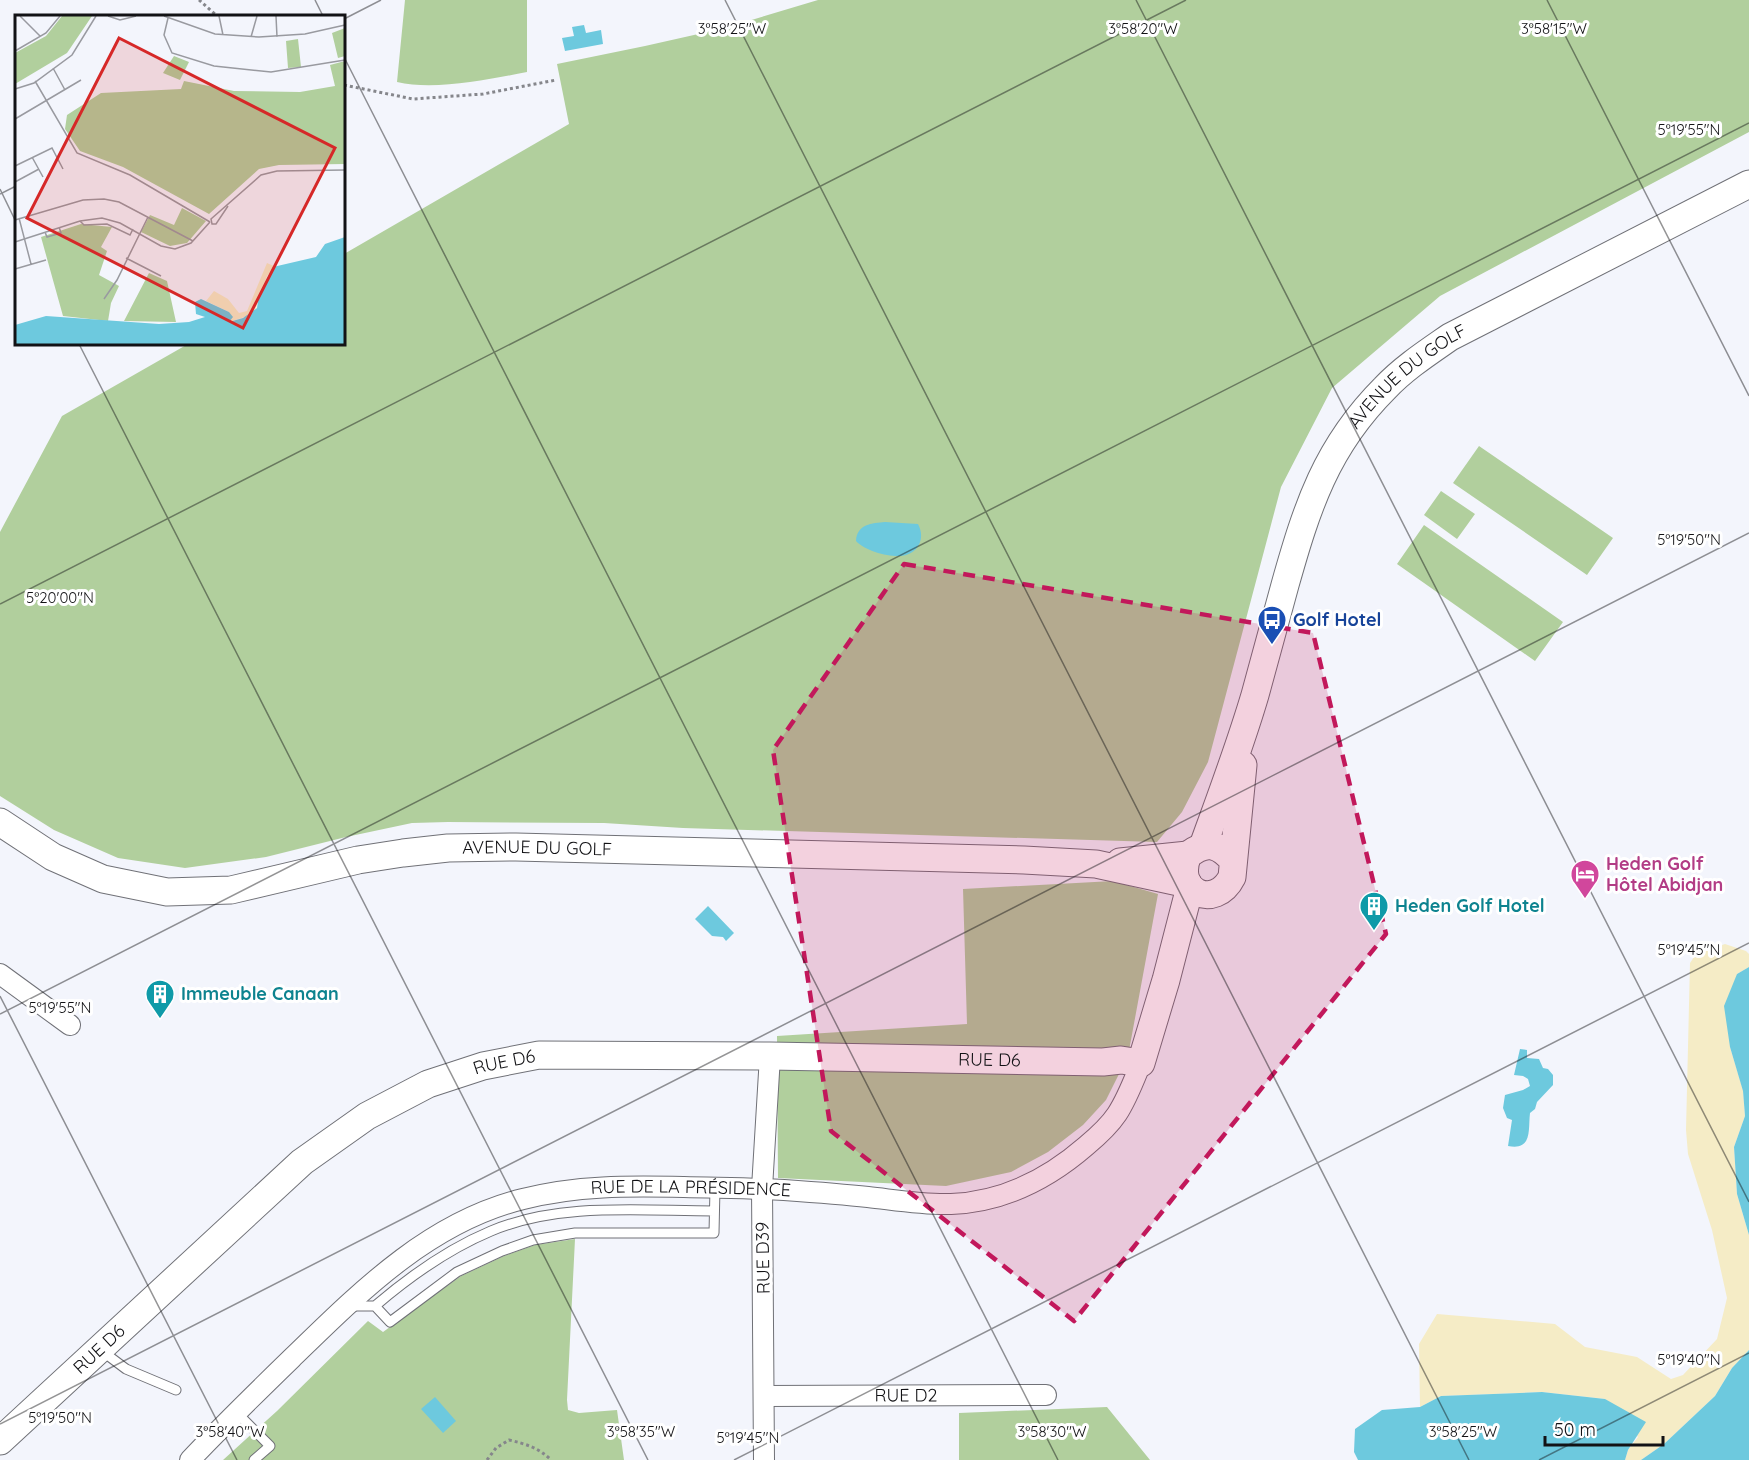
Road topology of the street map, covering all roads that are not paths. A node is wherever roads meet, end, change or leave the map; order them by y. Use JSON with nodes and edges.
{"nodes":[{"id":1,"x":1749,"y":184,"type":"edge"},
{"id":2,"x":1246,"y":725,"type":"junction"},
{"id":3,"x":0,"y":822,"type":"edge"},
{"id":4,"x":1195,"y":850,"type":"junction"},
{"id":5,"x":1233,"y":860,"type":"junction"},
{"id":6,"x":1096,"y":864,"type":"junction"},
{"id":7,"x":1197,"y":888,"type":"junction"},
{"id":8,"x":0,"y":974,"type":"edge"},
{"id":9,"x":70,"y":1024,"type":"dead end"},
{"id":10,"x":770,"y":1056,"type":"junction"},
{"id":11,"x":1141,"y":1064,"type":"junction"},
{"id":12,"x":715,"y":1188,"type":"junction"},
{"id":13,"x":762,"y":1188,"type":"junction"},
{"id":14,"x":714,"y":1211,"type":"junction"},
{"id":15,"x":345,"y":1306,"type":"junction"},
{"id":16,"x":375,"y":1306,"type":"junction"},
{"id":17,"x":100,"y":1349,"type":"junction"},
{"id":18,"x":176,"y":1390,"type":"dead end"},
{"id":19,"x":1046,"y":1395,"type":"dead end"},
{"id":20,"x":765,"y":1396,"type":"junction"},
{"id":21,"x":236,"y":1412,"type":"junction"},
{"id":22,"x":0,"y":1441,"type":"edge"},
{"id":23,"x":190,"y":1460,"type":"edge"},
{"id":24,"x":254,"y":1460,"type":"edge"},
{"id":25,"x":764,"y":1460,"type":"edge"}],
"edges":[{"from":1,"to":2,"type":"main road","name":"AVENUE DU GOLF"},
{"from":2,"to":4,"type":"main road","name":"AVENUE DU GOLF"},
{"from":2,"to":5,"type":"main road","name":"AVENUE DU GOLF"},
{"from":3,"to":6,"type":"main road","name":"AVENUE DU GOLF"},
{"from":4,"to":5,"type":"main road","name":"AVENUE DU GOLF"},
{"from":4,"to":6,"type":"main road","name":"AVENUE DU GOLF"},
{"from":4,"to":7,"type":"main road","name":"AVENUE DU GOLF"},
{"from":5,"to":7,"type":"main road","name":"AVENUE DU GOLF"},
{"from":6,"to":7,"type":"main road","name":"AVENUE DU GOLF"},
{"from":7,"to":11,"type":"main road","name":"RUE DE LA PRÉSIDENCE"},
{"from":8,"to":9,"type":"street"},
{"from":10,"to":11,"type":"main road","name":"RUE D6"},
{"from":10,"to":13,"type":"street","name":"RUE D39"},
{"from":10,"to":17,"type":"main road","name":"RUE D6"},
{"from":11,"to":13,"type":"street","name":"RUE DE LA PRÉSIDENCE"},
{"from":12,"to":13,"type":"street","name":"RUE DE LA PRÉSIDENCE"},
{"from":12,"to":14,"type":"lane"},
{"from":12,"to":15,"type":"street","name":"RUE DE LA PRÉSIDENCE"},
{"from":13,"to":20,"type":"street","name":"RUE D39"},
{"from":14,"to":16,"type":"lane"},
{"from":14,"to":16,"type":"lane"},
{"from":15,"to":16,"type":"lane"},
{"from":15,"to":21,"type":"street","name":"RUE DE LA PRÉSIDENCE"},
{"from":17,"to":18,"type":"lane"},
{"from":17,"to":22,"type":"main road","name":"RUE D6"},
{"from":19,"to":20,"type":"street","name":"RUE D2"},
{"from":20,"to":25,"type":"street","name":"RUE D39"},
{"from":21,"to":23,"type":"street","name":"RUE DE LA PRÉSIDENCE"},
{"from":21,"to":24,"type":"lane"}]}
